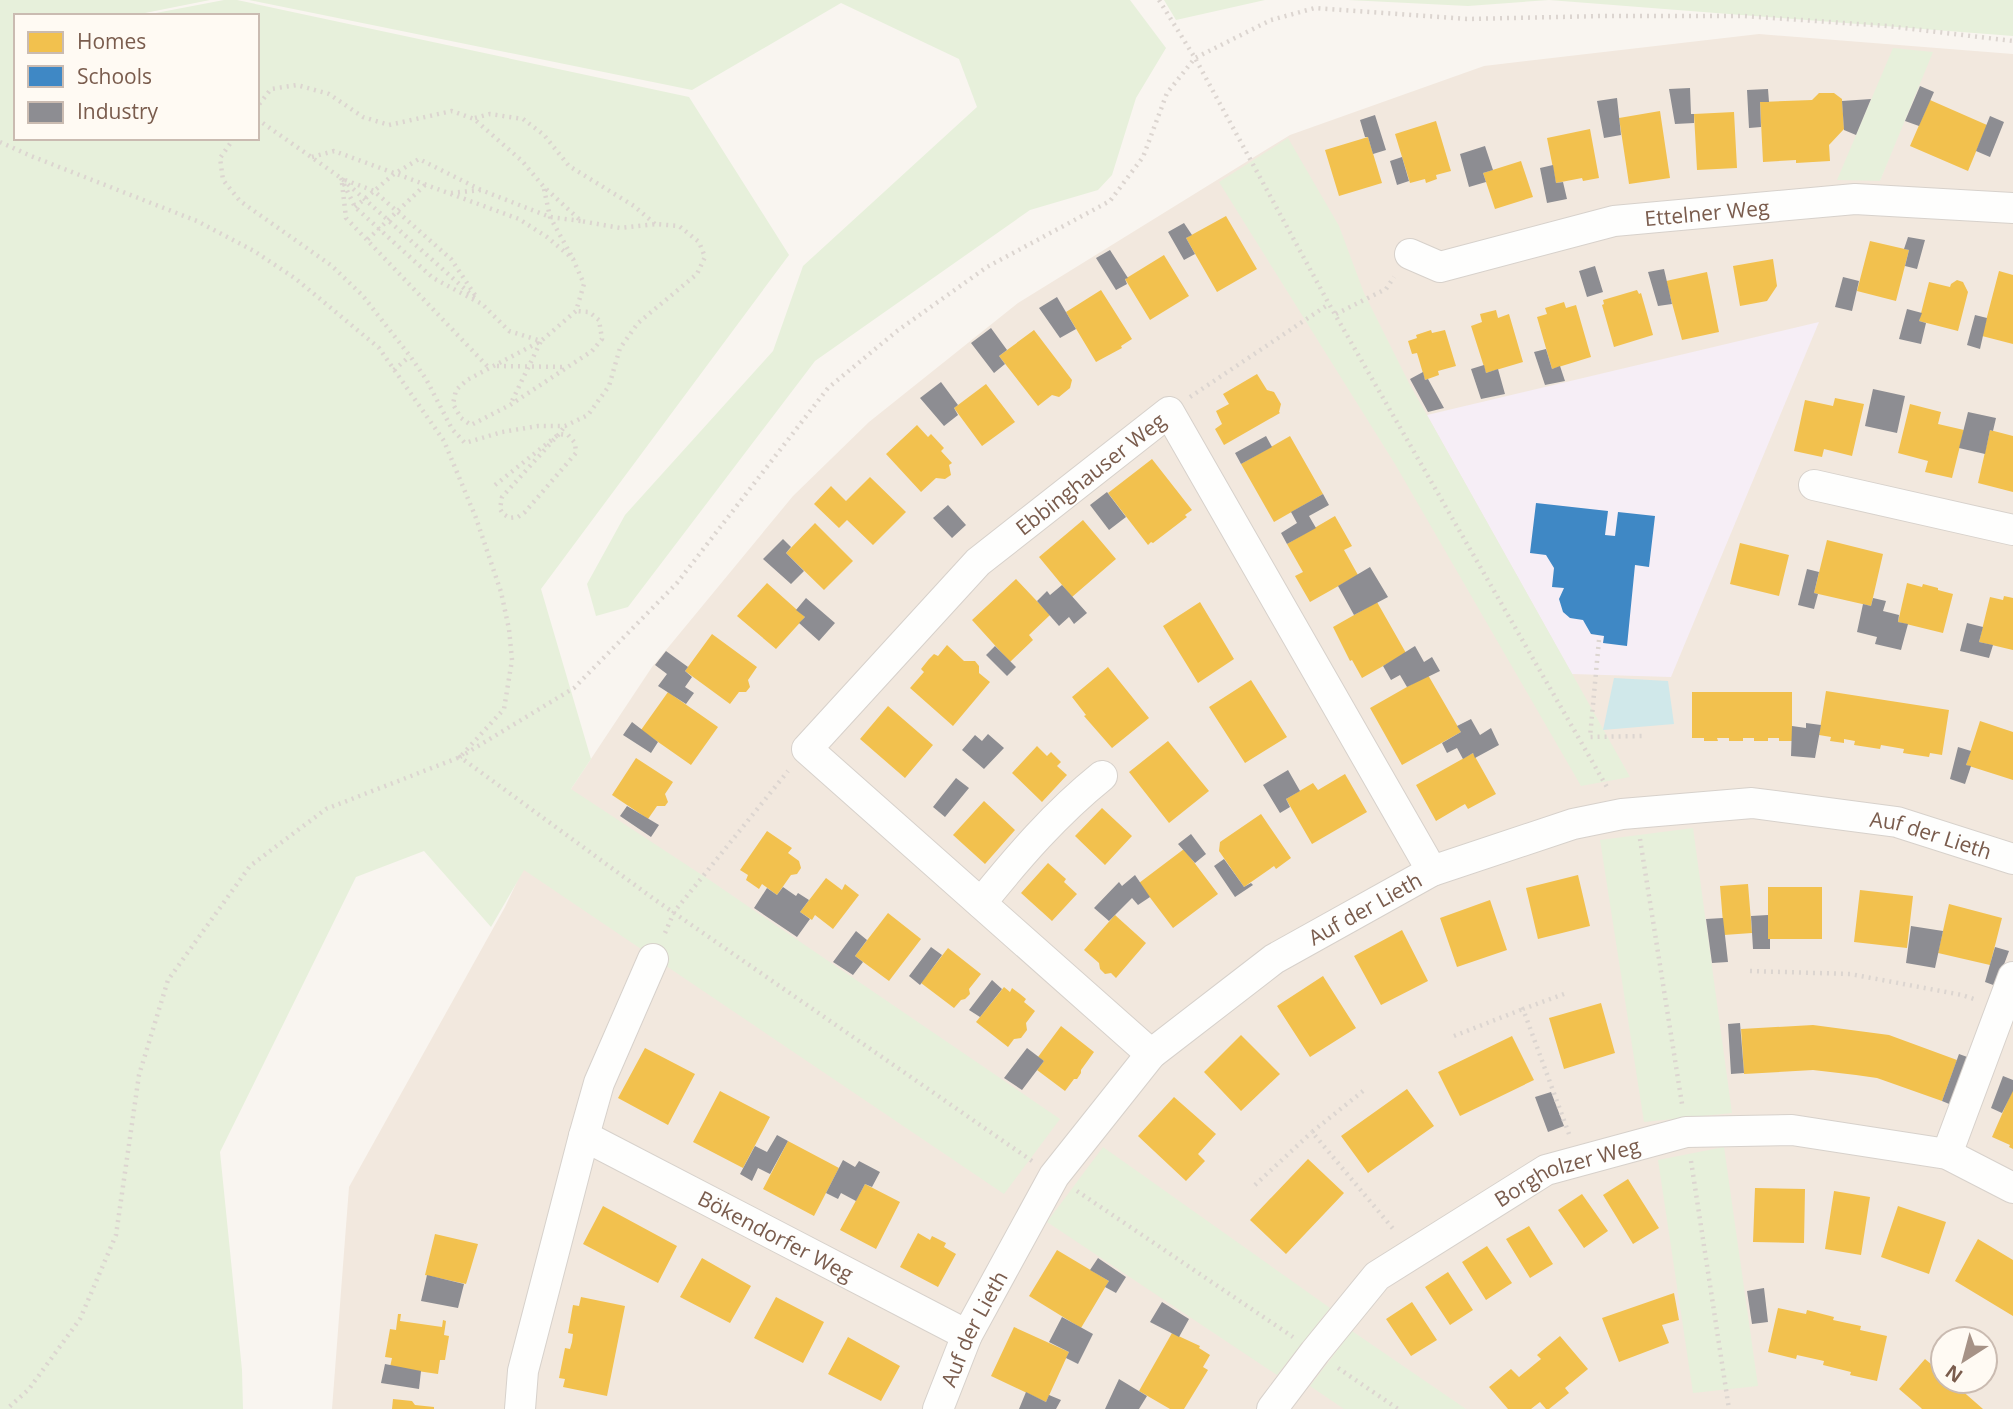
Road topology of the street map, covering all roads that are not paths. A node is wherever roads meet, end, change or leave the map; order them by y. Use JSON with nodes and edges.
{"nodes":[{"id":1,"x":2013,"y":208,"type":"edge"},
{"id":2,"x":1410,"y":254,"type":"road end"},
{"id":3,"x":1814,"y":485,"type":"dead end"},
{"id":4,"x":2013,"y":530,"type":"edge"},
{"id":5,"x":1102,"y":776,"type":"dead end"},
{"id":6,"x":2013,"y":859,"type":"edge"},
{"id":7,"x":1432,"y":871,"type":"junction"},
{"id":8,"x":981,"y":903,"type":"junction"},
{"id":9,"x":653,"y":959,"type":"road end"},
{"id":10,"x":2013,"y":977,"type":"edge"},
{"id":11,"x":2007,"y":1012,"type":"edge"},
{"id":12,"x":1151,"y":1054,"type":"junction"},
{"id":13,"x":584,"y":1136,"type":"junction"},
{"id":14,"x":1947,"y":1154,"type":"junction"},
{"id":15,"x":2013,"y":1188,"type":"edge"},
{"id":16,"x":967,"y":1335,"type":"junction"},
{"id":17,"x":520,"y":1409,"type":"edge"},
{"id":18,"x":939,"y":1409,"type":"edge"},
{"id":19,"x":1272,"y":1409,"type":"edge"}],
"edges":[{"from":1,"to":2,"type":"street","name":"Ettelner Weg"},
{"from":3,"to":4,"type":"street"},
{"from":5,"to":8,"type":"street"},
{"from":6,"to":7,"type":"street","name":"Auf der Lieth"},
{"from":7,"to":8,"type":"street","name":"Ebbinghauser Weg"},
{"from":7,"to":12,"type":"street","name":"Auf der Lieth"},
{"from":8,"to":12,"type":"street"},
{"from":9,"to":13,"type":"street"},
{"from":10,"to":11,"type":"street"},
{"from":11,"to":14,"type":"street"},
{"from":12,"to":16,"type":"street","name":"Auf der Lieth"},
{"from":13,"to":16,"type":"street","name":"Bökendorfer Weg"},
{"from":13,"to":17,"type":"street"},
{"from":14,"to":15,"type":"street","name":"Borgholzer Weg"},
{"from":14,"to":19,"type":"street","name":"Borgholzer Weg"},
{"from":16,"to":18,"type":"street","name":"Auf der Lieth"}]}
